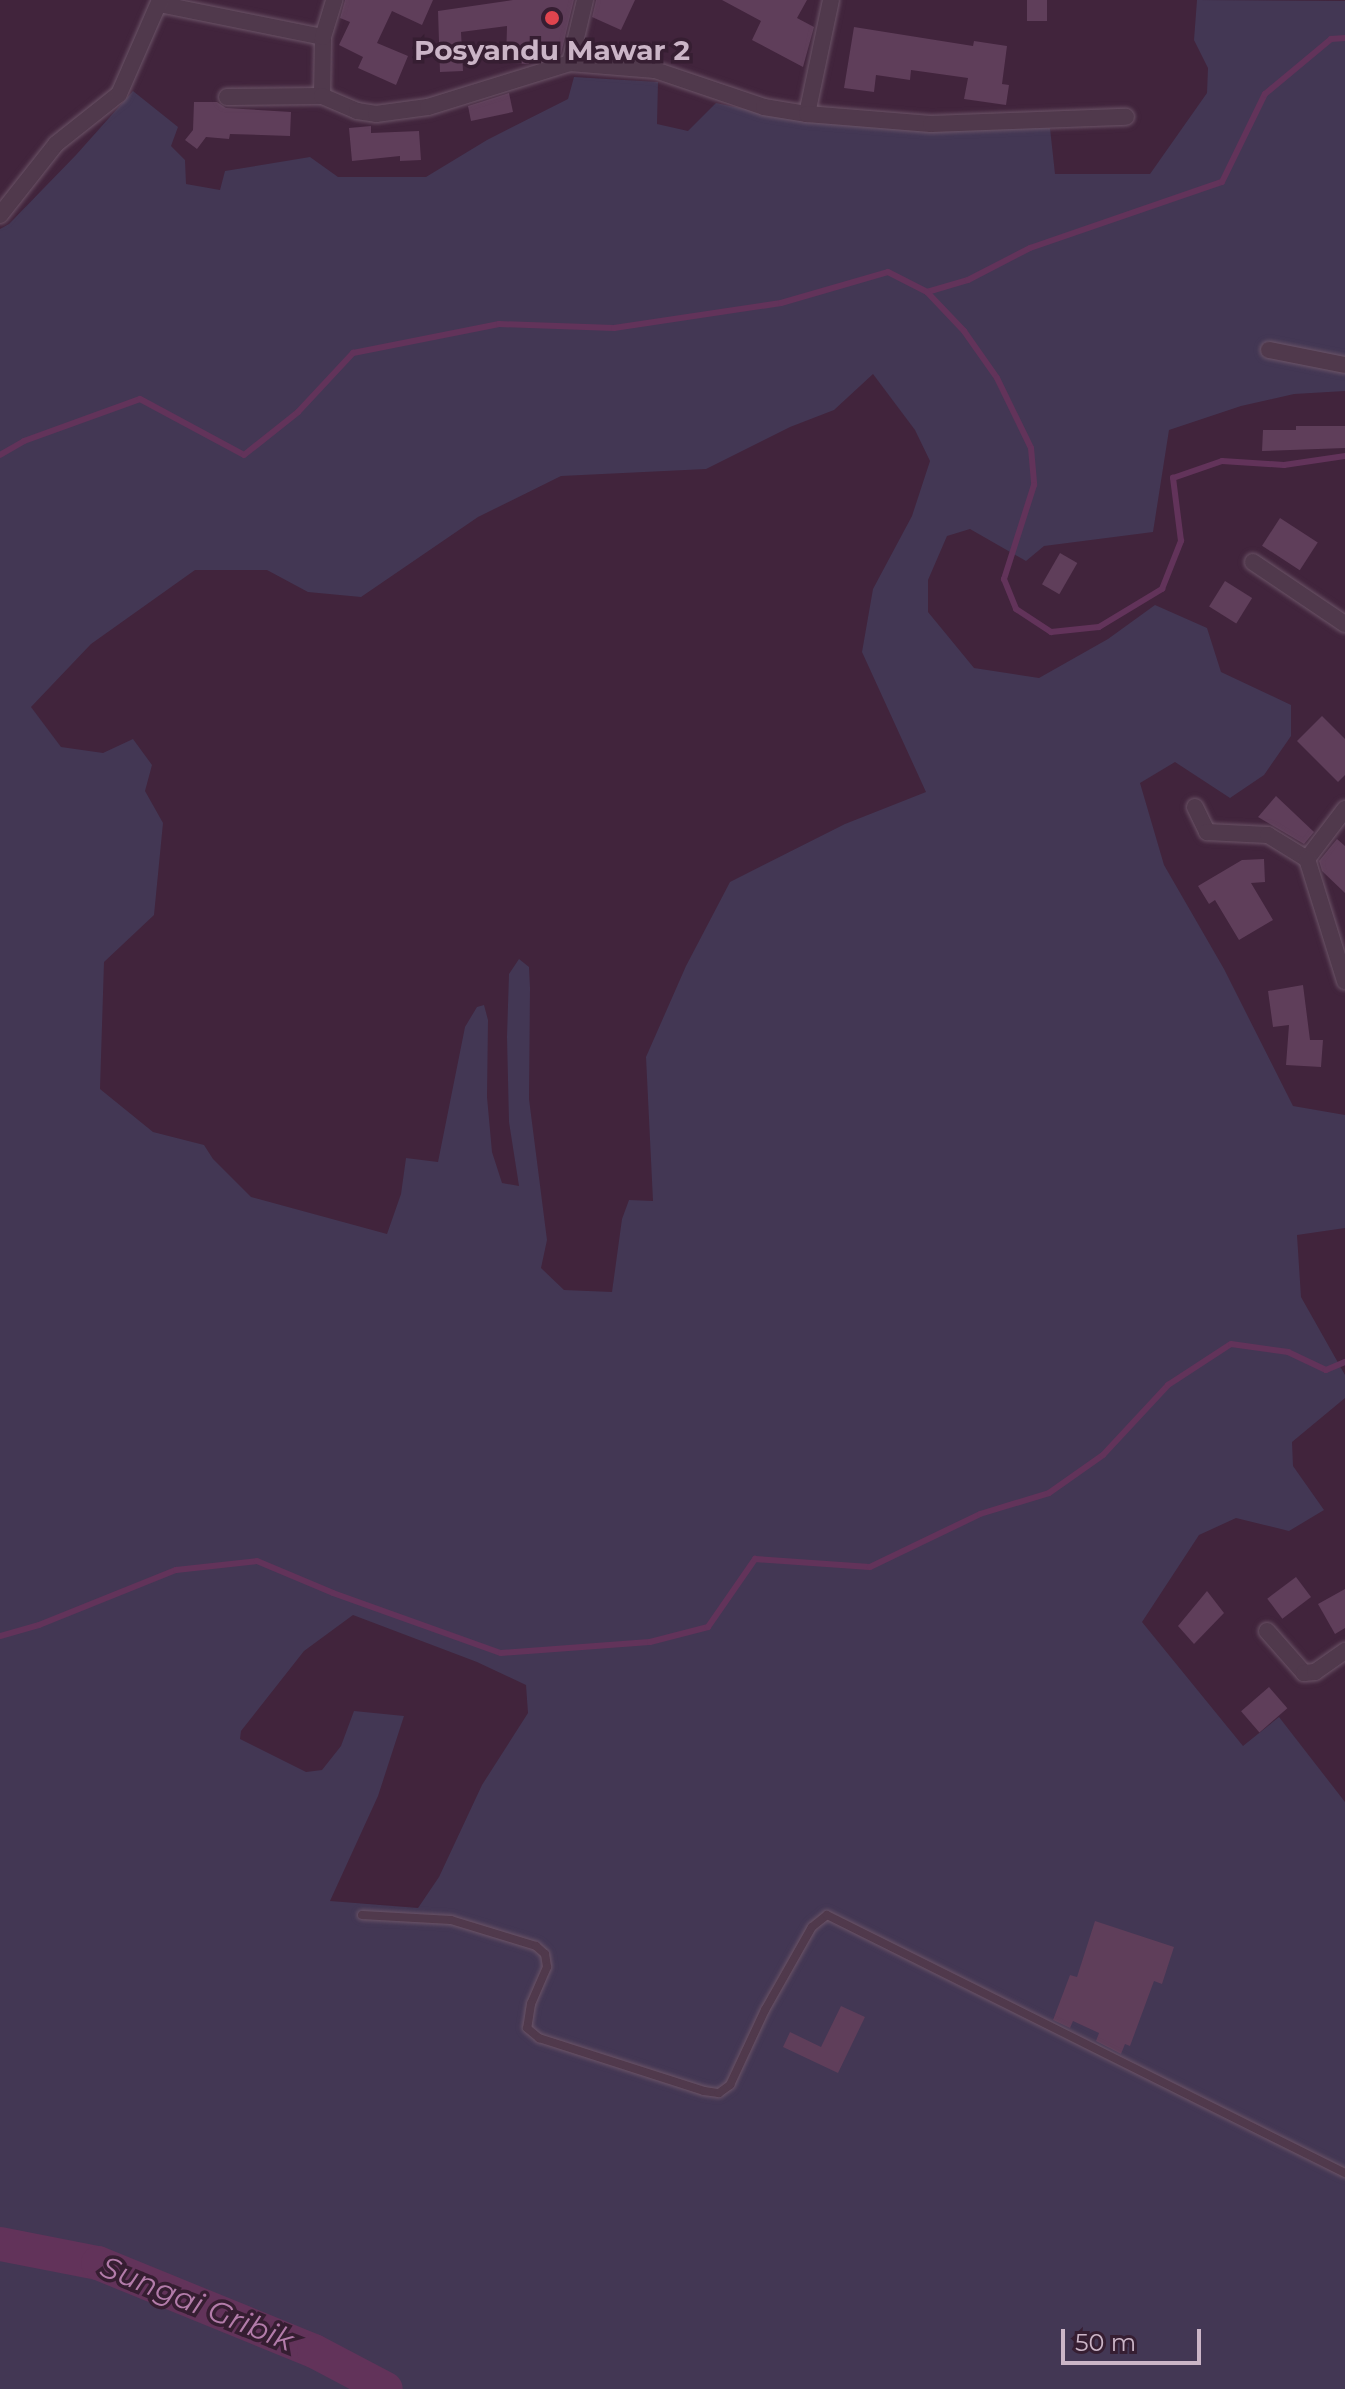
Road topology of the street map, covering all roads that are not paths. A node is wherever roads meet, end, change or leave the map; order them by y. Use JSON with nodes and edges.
{"nodes":[{"id":1,"x":334,"y":0,"type":"edge"},
{"id":2,"x":585,"y":0,"type":"edge"},
{"id":3,"x":831,"y":0,"type":"edge"},
{"id":4,"x":160,"y":2,"type":"edge"},
{"id":5,"x":323,"y":37,"type":"junction"},
{"id":6,"x":570,"y":63,"type":"junction"},
{"id":7,"x":322,"y":96,"type":"junction"},
{"id":8,"x":227,"y":97,"type":"dead end"},
{"id":9,"x":807,"y":114,"type":"junction"},
{"id":10,"x":1126,"y":117,"type":"dead end"},
{"id":11,"x":0,"y":215,"type":"edge"},
{"id":12,"x":1269,"y":350,"type":"dead end"},
{"id":13,"x":1345,"y":365,"type":"edge"},
{"id":14,"x":1253,"y":562,"type":"dead end"},
{"id":15,"x":1345,"y":624,"type":"edge"},
{"id":16,"x":1195,"y":807,"type":"dead end"},
{"id":17,"x":1345,"y":809,"type":"edge"},
{"id":18,"x":1307,"y":859,"type":"junction"},
{"id":19,"x":1345,"y":981,"type":"edge"},
{"id":20,"x":1267,"y":1631,"type":"dead end"},
{"id":21,"x":1345,"y":1651,"type":"edge"},
{"id":22,"x":362,"y":1915,"type":"dead end"},
{"id":23,"x":1345,"y":2173,"type":"edge"}],
"edges":[{"from":1,"to":5,"type":"street"},
{"from":2,"to":6,"type":"street"},
{"from":3,"to":9,"type":"street"},
{"from":4,"to":5,"type":"street"},
{"from":4,"to":11,"type":"street"},
{"from":5,"to":7,"type":"street"},
{"from":6,"to":7,"type":"street"},
{"from":6,"to":9,"type":"street"},
{"from":7,"to":8,"type":"street"},
{"from":9,"to":10,"type":"street"},
{"from":12,"to":13,"type":"street"},
{"from":14,"to":15,"type":"street"},
{"from":16,"to":18,"type":"street"},
{"from":17,"to":18,"type":"street"},
{"from":18,"to":19,"type":"street"},
{"from":20,"to":21,"type":"street"},
{"from":22,"to":23,"type":"lane"}]}
